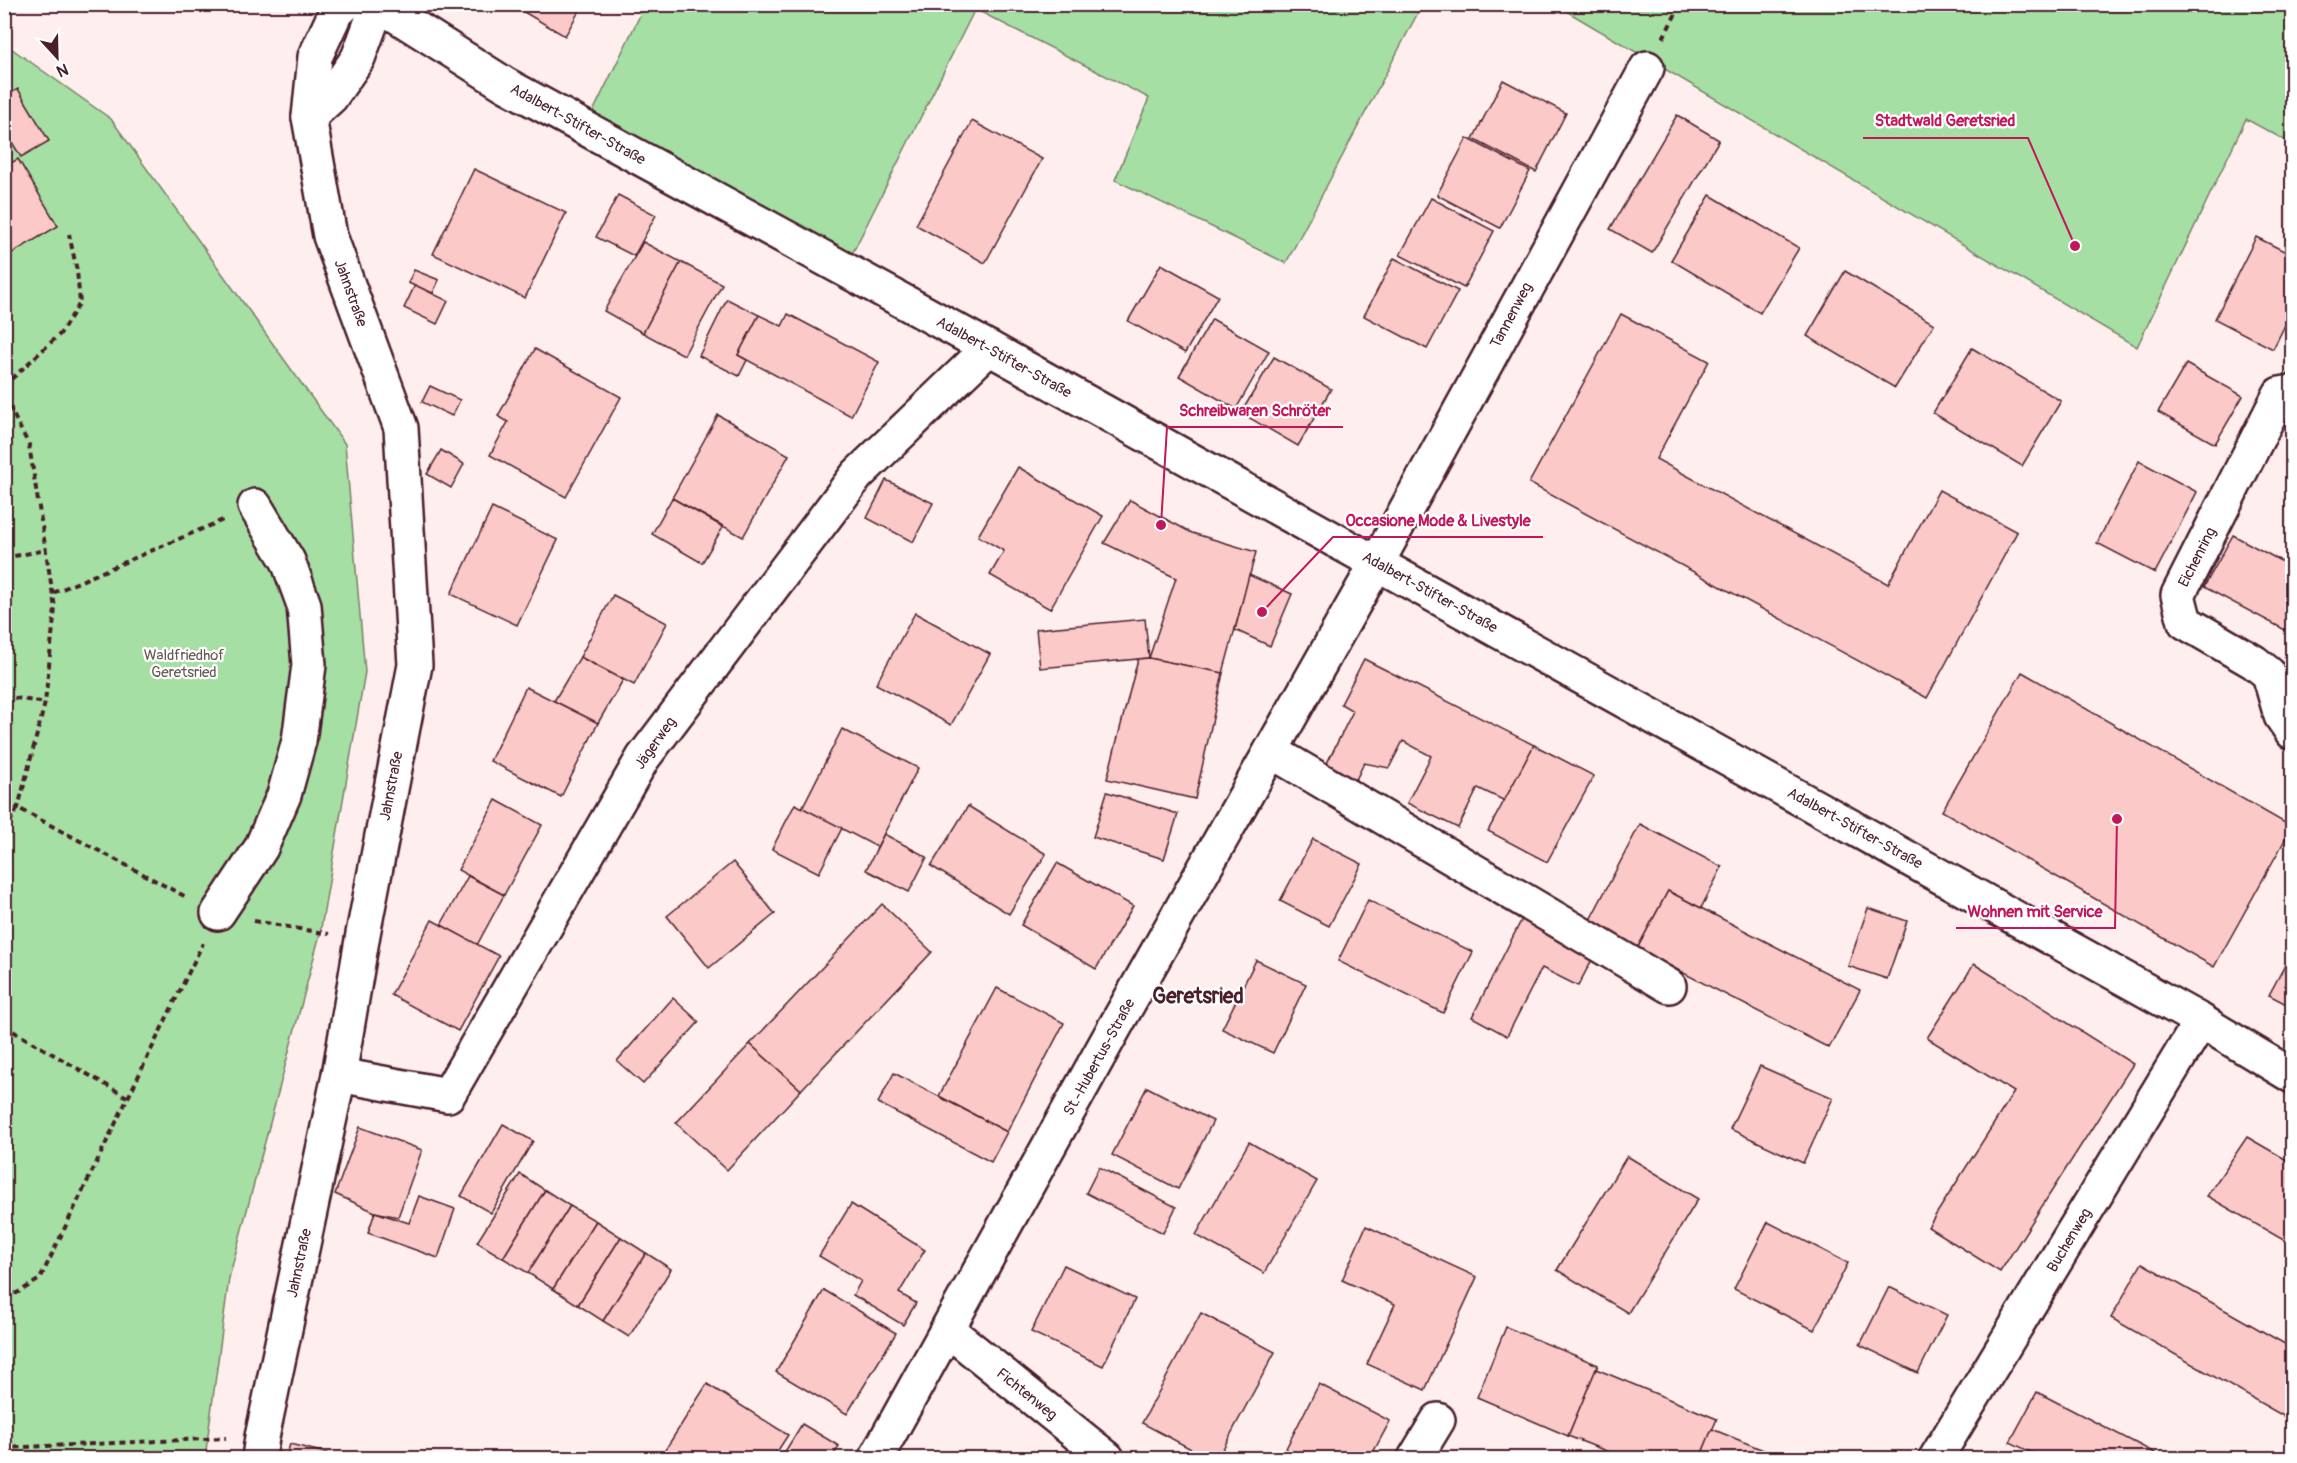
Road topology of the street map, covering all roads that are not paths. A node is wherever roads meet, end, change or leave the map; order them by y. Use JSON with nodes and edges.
{"nodes":[{"id":1,"x":345,"y":4,"type":"edge"},
{"id":2,"x":378,"y":4,"type":"edge"},
{"id":3,"x":1647,"y":68,"type":"dead end"},
{"id":4,"x":309,"y":117,"type":"junction"},
{"id":5,"x":989,"y":348,"type":"junction"},
{"id":6,"x":2292,"y":392,"type":"edge"},
{"id":7,"x":255,"y":506,"type":"road end"},
{"id":8,"x":1377,"y":563,"type":"junction"},
{"id":9,"x":2292,"y":732,"type":"edge"},
{"id":10,"x":1271,"y":751,"type":"junction"},
{"id":11,"x":218,"y":914,"type":"road end"},
{"id":12,"x":1669,"y":986,"type":"dead end"},
{"id":13,"x":2201,"y":1021,"type":"junction"},
{"id":14,"x":339,"y":1075,"type":"junction"},
{"id":15,"x":2292,"y":1076,"type":"edge"},
{"id":16,"x":948,"y":1330,"type":"junction"},
{"id":17,"x":1438,"y":1420,"type":"dead end"},
{"id":18,"x":261,"y":1448,"type":"edge"},
{"id":19,"x":876,"y":1458,"type":"edge"},
{"id":20,"x":1107,"y":1458,"type":"edge"},
{"id":21,"x":1415,"y":1458,"type":"edge"},
{"id":22,"x":1936,"y":1458,"type":"edge"}],
"edges":[{"from":1,"to":4,"type":"street","name":"Jahnstraße"},
{"from":2,"to":4,"type":"street"},
{"from":2,"to":5,"type":"street","name":"Adalbert-Stifter-Straße"},
{"from":3,"to":8,"type":"street","name":"Tannenweg"},
{"from":4,"to":14,"type":"street","name":"Jahnstraße"},
{"from":5,"to":8,"type":"street","name":"Adalbert-Stifter-Straße"},
{"from":5,"to":14,"type":"street","name":"Jägerweg"},
{"from":6,"to":9,"type":"street","name":"Eichenring"},
{"from":7,"to":11,"type":"street"},
{"from":8,"to":10,"type":"street","name":"St.-Hubertus-Straße"},
{"from":8,"to":13,"type":"street","name":"Adalbert-Stifter-Straße"},
{"from":10,"to":12,"type":"street"},
{"from":10,"to":16,"type":"street","name":"St.-Hubertus-Straße"},
{"from":13,"to":15,"type":"street","name":"Adalbert-Stifter-Straße"},
{"from":13,"to":22,"type":"street","name":"Buchenweg"},
{"from":14,"to":18,"type":"street","name":"Jahnstraße"},
{"from":16,"to":19,"type":"street","name":"St.-Hubertus-Straße"},
{"from":16,"to":20,"type":"street","name":"Fichtenweg"},
{"from":17,"to":21,"type":"street"}]}
